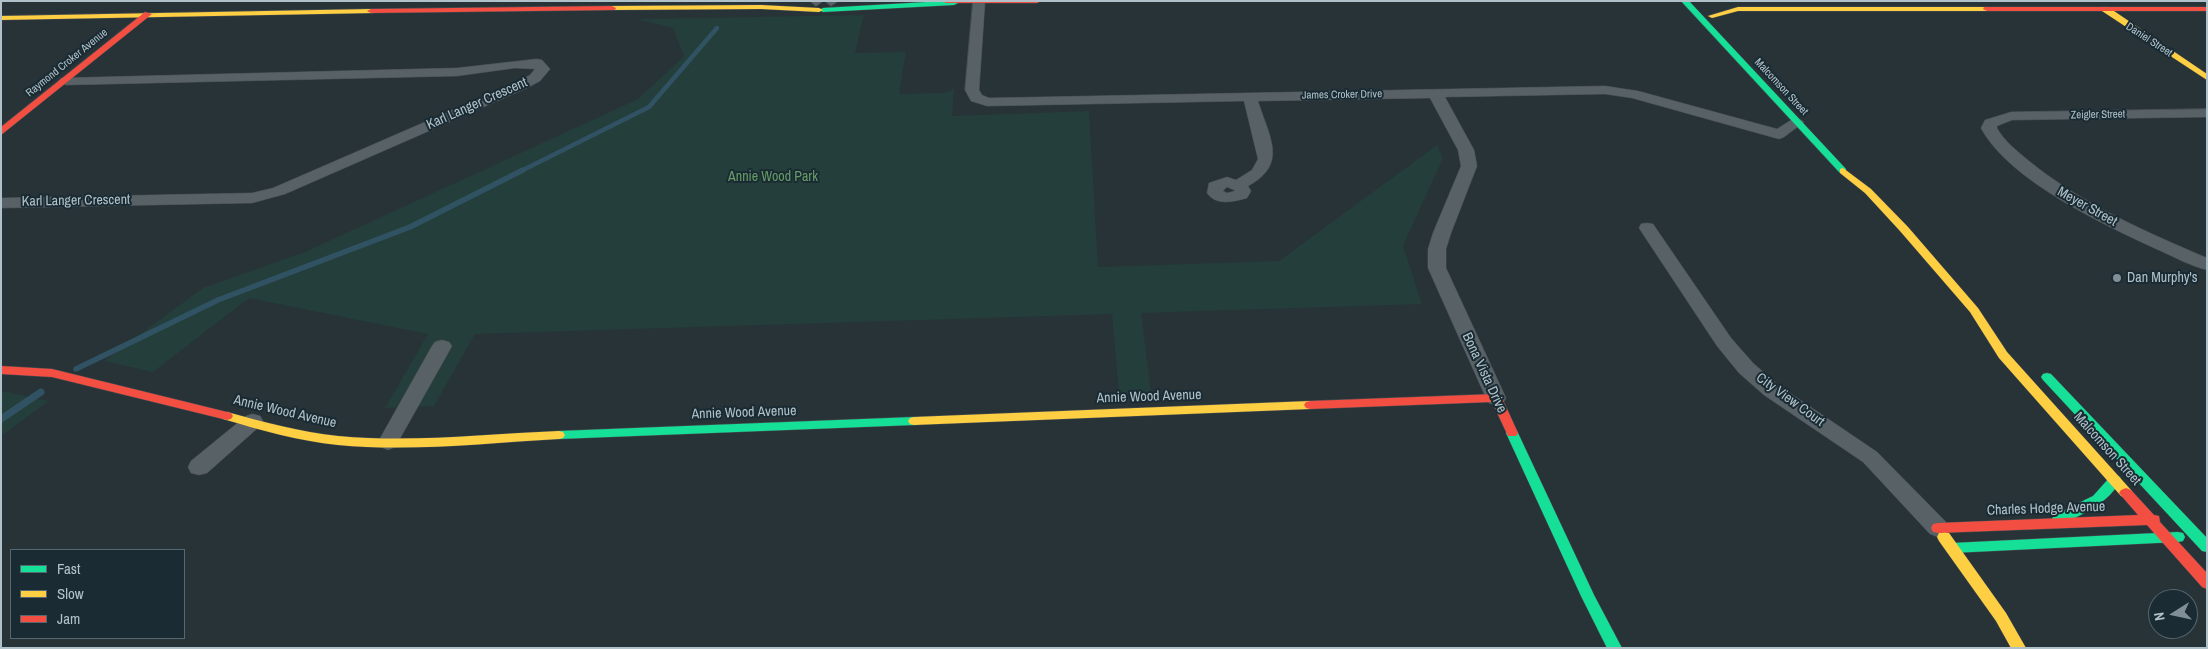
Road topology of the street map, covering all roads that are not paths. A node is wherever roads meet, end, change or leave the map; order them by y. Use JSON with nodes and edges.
{"nodes":[{"id":1,"x":937,"y":1,"type":"edge"},
{"id":2,"x":1037,"y":1,"type":"edge"},
{"id":3,"x":1685,"y":1,"type":"edge"},
{"id":4,"x":1698,"y":1,"type":"edge"},
{"id":5,"x":2093,"y":1,"type":"edge"},
{"id":6,"x":951,"y":2,"type":"edge"},
{"id":7,"x":980,"y":2,"type":"edge"},
{"id":8,"x":823,"y":3,"type":"edge"},
{"id":9,"x":1894,"y":5,"type":"edge"},
{"id":10,"x":2105,"y":9,"type":"junction"},
{"id":11,"x":2207,"y":9,"type":"edge"},
{"id":12,"x":148,"y":14,"type":"junction"},
{"id":13,"x":295,"y":15,"type":"junction"},
{"id":14,"x":1712,"y":16,"type":"junction"},
{"id":15,"x":1,"y":18,"type":"edge"},
{"id":16,"x":138,"y":22,"type":"junction"},
{"id":17,"x":1,"y":24,"type":"edge"},
{"id":18,"x":2207,"y":78,"type":"edge"},
{"id":19,"x":66,"y":81,"type":"junction"},
{"id":20,"x":1435,"y":93,"type":"junction"},
{"id":21,"x":1250,"y":97,"type":"junction"},
{"id":22,"x":2207,"y":113,"type":"edge"},
{"id":23,"x":1796,"y":122,"type":"junction"},
{"id":24,"x":1990,"y":123,"type":"joint"},
{"id":25,"x":1,"y":132,"type":"edge"},
{"id":26,"x":1779,"y":134,"type":"joint"},
{"id":27,"x":1238,"y":185,"type":"dead end"},
{"id":28,"x":1864,"y":186,"type":"junction"},
{"id":29,"x":1,"y":203,"type":"edge"},
{"id":30,"x":1647,"y":228,"type":"dead end"},
{"id":31,"x":2207,"y":265,"type":"edge"},
{"id":32,"x":1991,"y":330,"type":"junction"},
{"id":33,"x":2011,"y":344,"type":"dead end"},
{"id":34,"x":442,"y":346,"type":"dead end"},
{"id":35,"x":2038,"y":367,"type":"dead end"},
{"id":36,"x":1,"y":370,"type":"edge"},
{"id":37,"x":1496,"y":398,"type":"junction"},
{"id":38,"x":253,"y":421,"type":"junction"},
{"id":39,"x":388,"y":442,"type":"junction"},
{"id":40,"x":199,"y":467,"type":"dead end"},
{"id":41,"x":2115,"y":480,"type":"junction"},
{"id":42,"x":2180,"y":519,"type":"junction"},
{"id":43,"x":2151,"y":520,"type":"junction"},
{"id":44,"x":2049,"y":524,"type":"junction"},
{"id":45,"x":1938,"y":528,"type":"junction"},
{"id":46,"x":2196,"y":536,"type":"junction"},
{"id":47,"x":2166,"y":537,"type":"junction"},
{"id":48,"x":2207,"y":547,"type":"edge"},
{"id":49,"x":1952,"y":548,"type":"junction"},
{"id":50,"x":2207,"y":583,"type":"edge"},
{"id":51,"x":1615,"y":648,"type":"edge"},
{"id":52,"x":2019,"y":648,"type":"edge"}],
"edges":[{"from":1,"to":8,"type":"street"},
{"from":2,"to":7,"type":"street"},
{"from":3,"to":23,"type":"street","name":"Malcomson Street"},
{"from":4,"to":14,"type":"street","name":"Malcomson Street"},
{"from":5,"to":10,"type":"street","name":"Daniel Street"},
{"from":6,"to":7,"type":"street"},
{"from":6,"to":8,"type":"street"},
{"from":7,"to":21,"type":"street","name":"James Croker Drive"},
{"from":8,"to":13,"type":"street"},
{"from":9,"to":10,"type":"street"},
{"from":9,"to":14,"type":"street"},
{"from":10,"to":11,"type":"street"},
{"from":10,"to":18,"type":"street","name":"Daniel Street"},
{"from":12,"to":13,"type":"street"},
{"from":12,"to":15,"type":"street"},
{"from":12,"to":16,"type":"street","name":"Raymond Croker Avenue"},
{"from":13,"to":16,"type":"street"},
{"from":14,"to":28,"type":"street","name":"Malcomson Street"},
{"from":16,"to":17,"type":"street"},
{"from":16,"to":19,"type":"street","name":"Raymond Croker Avenue"},
{"from":19,"to":25,"type":"street","name":"Raymond Croker Avenue"},
{"from":19,"to":29,"type":"street","name":"Karl Langer Crescent"},
{"from":20,"to":21,"type":"street","name":"James Croker Drive"},
{"from":20,"to":26,"type":"street","name":"James Croker Drive"},
{"from":20,"to":37,"type":"street","name":"Bona Vista Drive"},
{"from":21,"to":27,"type":"street"},
{"from":22,"to":24,"type":"street","name":"Zeigler Street"},
{"from":23,"to":26,"type":"street","name":"James Croker Drive"},
{"from":23,"to":28,"type":"street","name":"Malcomson Street"},
{"from":24,"to":31,"type":"street","name":"Meyer Street"},
{"from":28,"to":32,"type":"street","name":"Malcomson Street"},
{"from":30,"to":45,"type":"street","name":"City View Court"},
{"from":32,"to":33,"type":"street","name":"Malcomson Street"},
{"from":32,"to":41,"type":"street","name":"Malcomson Street"},
{"from":34,"to":39,"type":"street"},
{"from":35,"to":42,"type":"street","name":"Malcomson Street"},
{"from":36,"to":38,"type":"street","name":"Annie Wood Avenue"},
{"from":37,"to":39,"type":"street","name":"Annie Wood Avenue"},
{"from":37,"to":51,"type":"street","name":"Bona Vista Drive"},
{"from":38,"to":39,"type":"street","name":"Annie Wood Avenue"},
{"from":38,"to":40,"type":"street"},
{"from":41,"to":43,"type":"street","name":"Malcomson Street"},
{"from":41,"to":44,"type":"street"},
{"from":42,"to":43,"type":"street","name":"Charles Hodge Avenue"},
{"from":42,"to":46,"type":"street","name":"Malcomson Street"},
{"from":43,"to":44,"type":"street","name":"Charles Hodge Avenue"},
{"from":43,"to":47,"type":"street","name":"Malcomson Street"},
{"from":44,"to":45,"type":"street","name":"Charles Hodge Avenue"},
{"from":45,"to":49,"type":"street"},
{"from":46,"to":47,"type":"street"},
{"from":46,"to":48,"type":"street","name":"Malcomson Street"},
{"from":47,"to":49,"type":"street"},
{"from":47,"to":50,"type":"street","name":"Malcomson Street"},
{"from":49,"to":52,"type":"street"}]}
